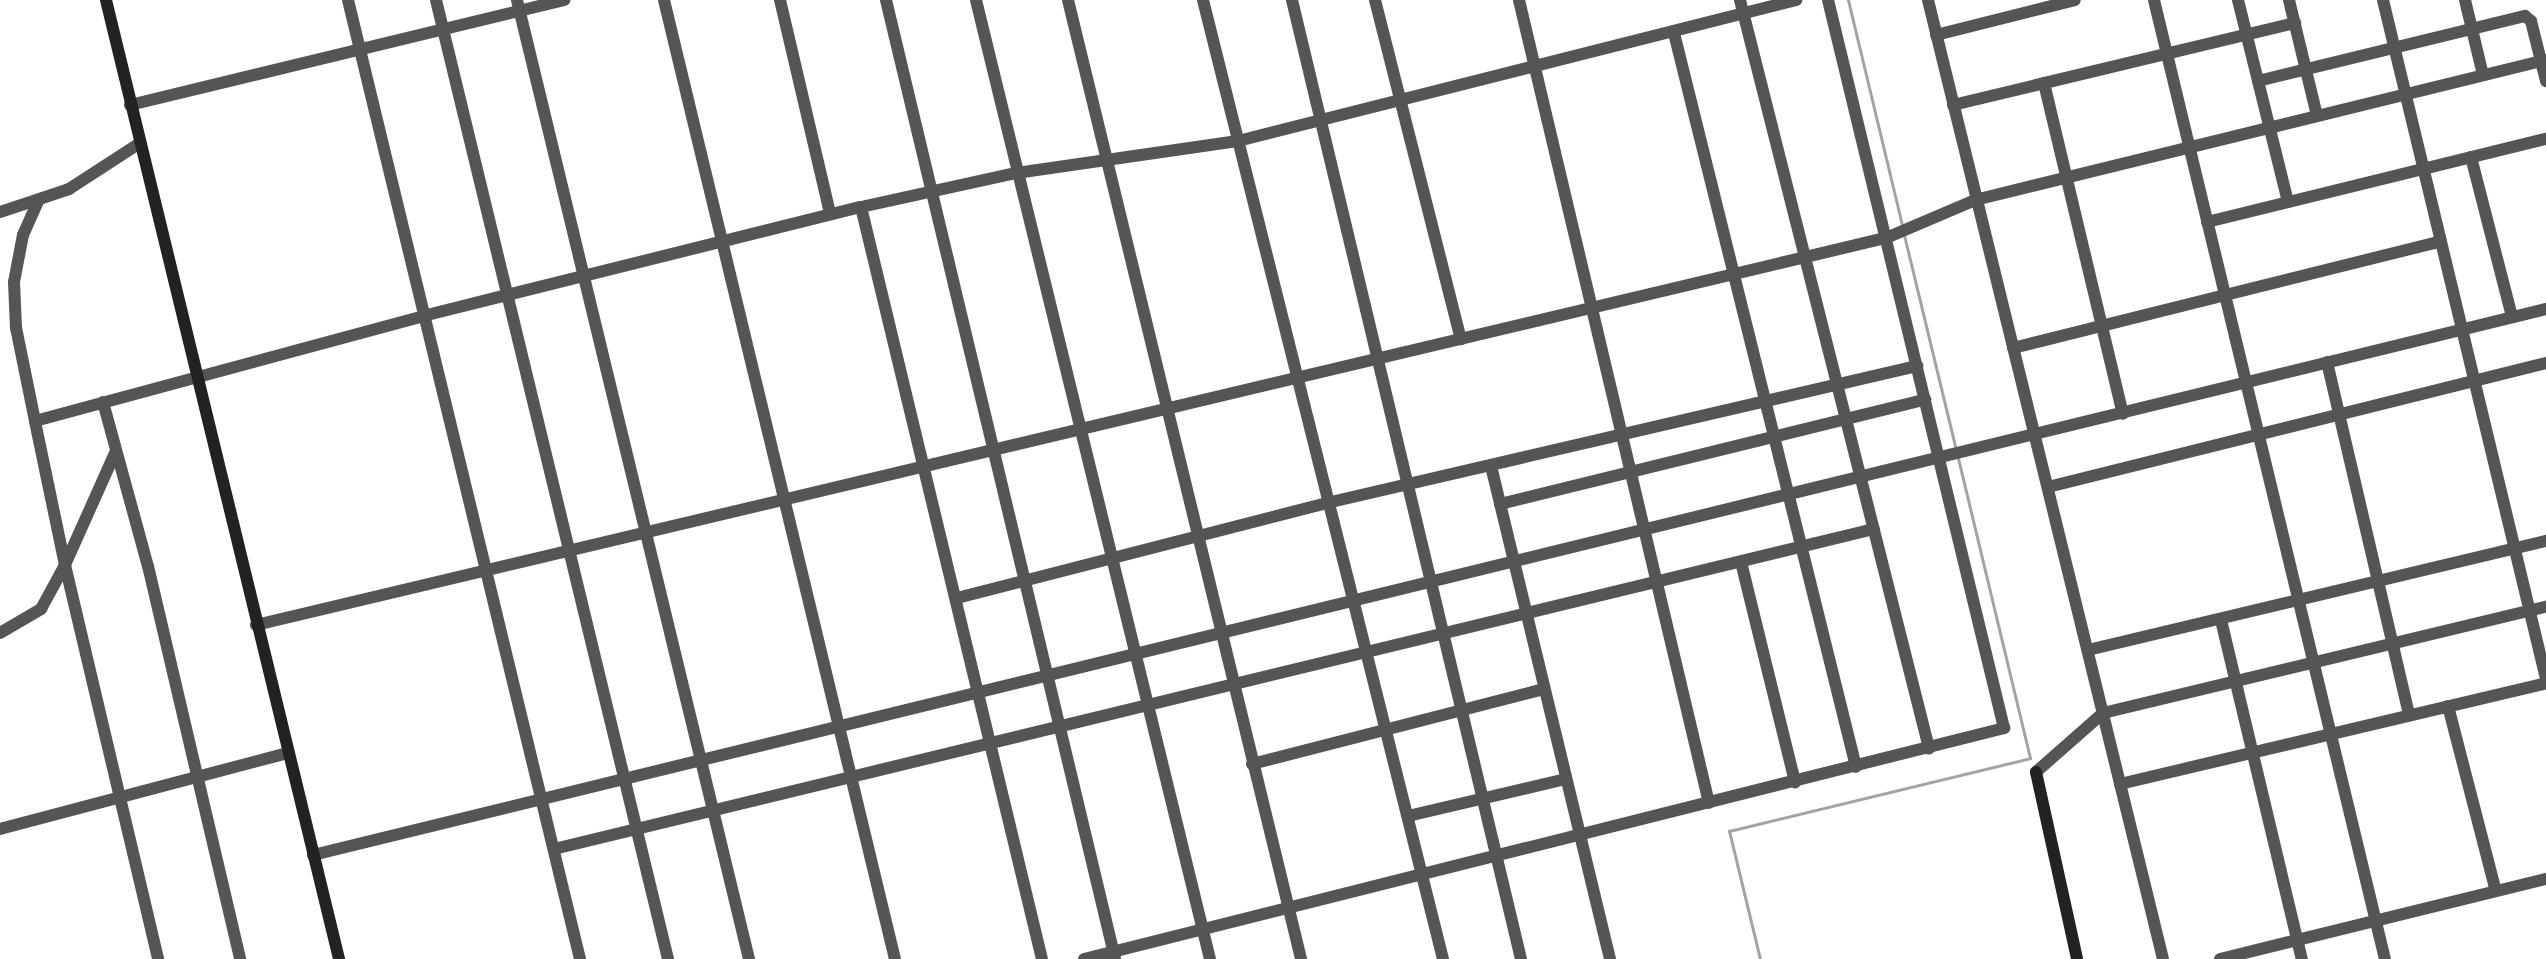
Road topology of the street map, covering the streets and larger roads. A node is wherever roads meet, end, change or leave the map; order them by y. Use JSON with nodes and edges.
{"nodes":[{"id":1,"x":106,"y":0,"type":"edge"},
{"id":2,"x":348,"y":0,"type":"edge"},
{"id":3,"x":436,"y":0,"type":"edge"},
{"id":4,"x":565,"y":0,"type":"edge"},
{"id":5,"x":664,"y":0,"type":"edge"},
{"id":6,"x":780,"y":0,"type":"edge"},
{"id":7,"x":886,"y":0,"type":"edge"},
{"id":8,"x":976,"y":0,"type":"edge"},
{"id":9,"x":1068,"y":0,"type":"edge"},
{"id":10,"x":1203,"y":0,"type":"edge"},
{"id":11,"x":1292,"y":0,"type":"edge"},
{"id":12,"x":1375,"y":0,"type":"edge"},
{"id":13,"x":1519,"y":0,"type":"edge"},
{"id":14,"x":1740,"y":0,"type":"edge"},
{"id":15,"x":1796,"y":0,"type":"edge"},
{"id":16,"x":1828,"y":0,"type":"edge"},
{"id":17,"x":1928,"y":0,"type":"edge"},
{"id":18,"x":2075,"y":0,"type":"edge"},
{"id":19,"x":2154,"y":0,"type":"edge"},
{"id":20,"x":2238,"y":0,"type":"edge"},
{"id":21,"x":2289,"y":0,"type":"edge"},
{"id":22,"x":2383,"y":0,"type":"edge"},
{"id":23,"x":2465,"y":0,"type":"edge"},
{"id":24,"x":519,"y":5,"type":"edge"},
{"id":25,"x":1744,"y":14,"type":"junction"},
{"id":26,"x":2295,"y":23,"type":"junction"},
{"id":27,"x":443,"y":27,"type":"junction"},
{"id":28,"x":2472,"y":29,"type":"junction"},
{"id":29,"x":1674,"y":33,"type":"junction"},
{"id":30,"x":2247,"y":34,"type":"junction"},
{"id":31,"x":1936,"y":35,"type":"junction"},
{"id":32,"x":2395,"y":46,"type":"junction"},
{"id":33,"x":360,"y":48,"type":"junction"},
{"id":34,"x":2168,"y":53,"type":"junction"},
{"id":35,"x":2544,"y":61,"type":"edge"},
{"id":36,"x":1535,"y":67,"type":"junction"},
{"id":37,"x":2306,"y":68,"type":"junction"},
{"id":38,"x":2483,"y":75,"type":"junction"},
{"id":39,"x":2258,"y":81,"type":"junction"},
{"id":40,"x":2546,"y":81,"type":"edge"},
{"id":41,"x":2044,"y":83,"type":"junction"},
{"id":42,"x":2406,"y":94,"type":"junction"},
{"id":43,"x":1400,"y":101,"type":"junction"},
{"id":44,"x":130,"y":105,"type":"junction"},
{"id":45,"x":1953,"y":105,"type":"junction"},
{"id":46,"x":2317,"y":116,"type":"junction"},
{"id":47,"x":1321,"y":120,"type":"junction"},
{"id":48,"x":2270,"y":128,"type":"junction"},
{"id":49,"x":2546,"y":139,"type":"edge"},
{"id":50,"x":1238,"y":141,"type":"junction"},
{"id":51,"x":140,"y":143,"type":"junction"},
{"id":52,"x":2190,"y":147,"type":"junction"},
{"id":53,"x":2471,"y":157,"type":"junction"},
{"id":54,"x":1105,"y":159,"type":"junction"},
{"id":55,"x":2423,"y":168,"type":"junction"},
{"id":56,"x":1016,"y":172,"type":"junction"},
{"id":57,"x":2067,"y":177,"type":"junction"},
{"id":58,"x":929,"y":192,"type":"junction"},
{"id":59,"x":1975,"y":200,"type":"junction"},
{"id":60,"x":38,"y":201,"type":"junction"},
{"id":61,"x":2288,"y":202,"type":"junction"},
{"id":62,"x":861,"y":207,"type":"junction"},
{"id":63,"x":0,"y":212,"type":"edge"},
{"id":64,"x":830,"y":214,"type":"junction"},
{"id":65,"x":2207,"y":222,"type":"junction"},
{"id":66,"x":1886,"y":237,"type":"junction"},
{"id":67,"x":722,"y":240,"type":"junction"},
{"id":68,"x":2441,"y":241,"type":"junction"},
{"id":69,"x":1804,"y":257,"type":"junction"},
{"id":70,"x":1734,"y":274,"type":"junction"},
{"id":71,"x":583,"y":275,"type":"junction"},
{"id":72,"x":507,"y":295,"type":"junction"},
{"id":73,"x":2224,"y":298,"type":"junction"},
{"id":74,"x":1592,"y":308,"type":"junction"},
{"id":75,"x":2546,"y":309,"type":"edge"},
{"id":76,"x":423,"y":316,"type":"junction"},
{"id":77,"x":2512,"y":317,"type":"junction"},
{"id":78,"x":2104,"y":328,"type":"junction"},
{"id":79,"x":2463,"y":331,"type":"junction"},
{"id":80,"x":1461,"y":339,"type":"junction"},
{"id":81,"x":2013,"y":348,"type":"junction"},
{"id":82,"x":1378,"y":359,"type":"junction"},
{"id":83,"x":2327,"y":362,"type":"junction"},
{"id":84,"x":2546,"y":363,"type":"edge"},
{"id":85,"x":1917,"y":366,"type":"junction"},
{"id":86,"x":194,"y":376,"type":"junction"},
{"id":87,"x":1301,"y":378,"type":"junction"},
{"id":88,"x":2474,"y":381,"type":"junction"},
{"id":89,"x":2244,"y":383,"type":"junction"},
{"id":90,"x":1837,"y":386,"type":"junction"},
{"id":91,"x":1925,"y":400,"type":"junction"},
{"id":92,"x":103,"y":402,"type":"junction"},
{"id":93,"x":1766,"y":404,"type":"junction"},
{"id":94,"x":1166,"y":410,"type":"junction"},
{"id":95,"x":2123,"y":414,"type":"junction"},
{"id":96,"x":2340,"y":415,"type":"junction"},
{"id":97,"x":1846,"y":419,"type":"junction"},
{"id":98,"x":35,"y":421,"type":"junction"},
{"id":99,"x":1082,"y":428,"type":"junction"},
{"id":100,"x":1622,"y":435,"type":"junction"},
{"id":101,"x":2035,"y":436,"type":"junction"},
{"id":102,"x":2257,"y":436,"type":"junction"},
{"id":103,"x":1774,"y":437,"type":"junction"},
{"id":104,"x":993,"y":450,"type":"junction"},
{"id":105,"x":116,"y":453,"type":"junction"},
{"id":106,"x":1939,"y":461,"type":"junction"},
{"id":107,"x":924,"y":466,"type":"junction"},
{"id":108,"x":1491,"y":466,"type":"junction"},
{"id":109,"x":1631,"y":472,"type":"junction"},
{"id":110,"x":1861,"y":478,"type":"junction"},
{"id":111,"x":1408,"y":484,"type":"junction"},
{"id":112,"x":2048,"y":487,"type":"junction"},
{"id":113,"x":1789,"y":497,"type":"junction"},
{"id":114,"x":783,"y":499,"type":"junction"},
{"id":115,"x":1331,"y":502,"type":"junction"},
{"id":116,"x":1500,"y":504,"type":"junction"},
{"id":117,"x":1645,"y":529,"type":"junction"},
{"id":118,"x":1874,"y":529,"type":"junction"},
{"id":119,"x":645,"y":534,"type":"junction"},
{"id":120,"x":1197,"y":537,"type":"junction"},
{"id":121,"x":2546,"y":541,"type":"edge"},
{"id":122,"x":1801,"y":547,"type":"junction"},
{"id":123,"x":2515,"y":548,"type":"junction"},
{"id":124,"x":570,"y":552,"type":"junction"},
{"id":125,"x":1112,"y":559,"type":"junction"},
{"id":126,"x":1741,"y":561,"type":"junction"},
{"id":127,"x":1514,"y":562,"type":"junction"},
{"id":128,"x":65,"y":565,"type":"junction"},
{"id":129,"x":488,"y":572,"type":"junction"},
{"id":130,"x":2378,"y":579,"type":"junction"},
{"id":131,"x":1024,"y":582,"type":"junction"},
{"id":132,"x":1657,"y":582,"type":"junction"},
{"id":133,"x":1431,"y":584,"type":"junction"},
{"id":134,"x":957,"y":598,"type":"junction"},
{"id":135,"x":2297,"y":600,"type":"junction"},
{"id":136,"x":1356,"y":602,"type":"junction"},
{"id":137,"x":2546,"y":607,"type":"edge"},
{"id":138,"x":2530,"y":611,"type":"junction"},
{"id":139,"x":1527,"y":613,"type":"junction"},
{"id":140,"x":2221,"y":620,"type":"junction"},
{"id":141,"x":256,"y":625,"type":"junction"},
{"id":142,"x":1443,"y":631,"type":"junction"},
{"id":143,"x":0,"y":633,"type":"edge"},
{"id":144,"x":1220,"y":635,"type":"junction"},
{"id":145,"x":2393,"y":644,"type":"junction"},
{"id":146,"x":1367,"y":650,"type":"junction"},
{"id":147,"x":2088,"y":650,"type":"junction"},
{"id":148,"x":1137,"y":655,"type":"junction"},
{"id":149,"x":2313,"y":663,"type":"junction"},
{"id":150,"x":1048,"y":679,"type":"junction"},
{"id":151,"x":2236,"y":681,"type":"junction"},
{"id":152,"x":2546,"y":681,"type":"edge"},
{"id":153,"x":1232,"y":683,"type":"junction"},
{"id":154,"x":1544,"y":689,"type":"junction"},
{"id":155,"x":980,"y":696,"type":"junction"},
{"id":156,"x":1148,"y":703,"type":"junction"},
{"id":157,"x":2448,"y":706,"type":"junction"},
{"id":158,"x":1462,"y":709,"type":"junction"},
{"id":159,"x":2103,"y":713,"type":"junction"},
{"id":160,"x":2409,"y":715,"type":"junction"},
{"id":161,"x":1060,"y":724,"type":"junction"},
{"id":162,"x":1387,"y":728,"type":"junction"},
{"id":163,"x":840,"y":730,"type":"junction"},
{"id":164,"x":2330,"y":734,"type":"junction"},
{"id":165,"x":992,"y":741,"type":"junction"},
{"id":166,"x":1929,"y":748,"type":"junction"},
{"id":167,"x":2254,"y":752,"type":"junction"},
{"id":168,"x":287,"y":753,"type":"junction"},
{"id":169,"x":701,"y":762,"type":"junction"},
{"id":170,"x":1252,"y":764,"type":"junction"},
{"id":171,"x":1856,"y":767,"type":"junction"},
{"id":172,"x":852,"y":776,"type":"junction"},
{"id":173,"x":197,"y":778,"type":"junction"},
{"id":174,"x":1566,"y":779,"type":"junction"},
{"id":175,"x":625,"y":781,"type":"junction"},
{"id":176,"x":1795,"y":782,"type":"junction"},
{"id":177,"x":2120,"y":784,"type":"junction"},
{"id":178,"x":117,"y":799,"type":"junction"},
{"id":179,"x":542,"y":800,"type":"junction"},
{"id":180,"x":1483,"y":800,"type":"junction"},
{"id":181,"x":1710,"y":803,"type":"junction"},
{"id":182,"x":713,"y":810,"type":"junction"},
{"id":183,"x":1408,"y":816,"type":"junction"},
{"id":184,"x":0,"y":829,"type":"edge"},
{"id":185,"x":637,"y":830,"type":"junction"},
{"id":186,"x":1580,"y":836,"type":"junction"},
{"id":187,"x":554,"y":849,"type":"junction"},
{"id":188,"x":313,"y":855,"type":"junction"},
{"id":189,"x":1497,"y":856,"type":"junction"},
{"id":190,"x":1422,"y":875,"type":"junction"},
{"id":191,"x":2546,"y":879,"type":"edge"},
{"id":192,"x":2496,"y":891,"type":"junction"},
{"id":193,"x":1288,"y":908,"type":"junction"},
{"id":194,"x":2375,"y":920,"type":"junction"},
{"id":195,"x":1203,"y":929,"type":"junction"},
{"id":196,"x":2297,"y":941,"type":"junction"},
{"id":197,"x":1115,"y":955,"type":"edge"},
{"id":198,"x":158,"y":959,"type":"edge"},
{"id":199,"x":240,"y":959,"type":"edge"},
{"id":200,"x":339,"y":959,"type":"edge"},
{"id":201,"x":580,"y":959,"type":"edge"},
{"id":202,"x":668,"y":959,"type":"edge"},
{"id":203,"x":748,"y":959,"type":"edge"},
{"id":204,"x":895,"y":959,"type":"edge"},
{"id":205,"x":1042,"y":959,"type":"edge"},
{"id":206,"x":1084,"y":959,"type":"edge"},
{"id":207,"x":1210,"y":959,"type":"edge"},
{"id":208,"x":1301,"y":959,"type":"edge"},
{"id":209,"x":1443,"y":959,"type":"edge"},
{"id":210,"x":1521,"y":959,"type":"edge"},
{"id":211,"x":1610,"y":959,"type":"edge"},
{"id":212,"x":2077,"y":959,"type":"edge"},
{"id":213,"x":2163,"y":959,"type":"edge"},
{"id":214,"x":2220,"y":959,"type":"edge"},
{"id":215,"x":2302,"y":959,"type":"edge"},
{"id":216,"x":2385,"y":959,"type":"edge"}],
"edges":[{"from":1,"to":44,"type":"street"},
{"from":2,"to":33,"type":"street"},
{"from":3,"to":27,"type":"street"},
{"from":4,"to":24,"type":"street"},
{"from":5,"to":67,"type":"street"},
{"from":6,"to":64,"type":"street"},
{"from":7,"to":58,"type":"street"},
{"from":8,"to":56,"type":"street"},
{"from":9,"to":54,"type":"street"},
{"from":10,"to":50,"type":"street"},
{"from":11,"to":47,"type":"street"},
{"from":12,"to":43,"type":"street"},
{"from":13,"to":36,"type":"street"},
{"from":14,"to":25,"type":"street"},
{"from":15,"to":25,"type":"street"},
{"from":16,"to":66,"type":"street"},
{"from":17,"to":31,"type":"street"},
{"from":18,"to":31,"type":"street"},
{"from":19,"to":34,"type":"street"},
{"from":20,"to":30,"type":"street"},
{"from":21,"to":26,"type":"street"},
{"from":22,"to":32,"type":"street"},
{"from":23,"to":28,"type":"street"},
{"from":24,"to":27,"type":"street"},
{"from":24,"to":71,"type":"street"},
{"from":25,"to":29,"type":"street"},
{"from":25,"to":69,"type":"street"},
{"from":26,"to":30,"type":"street"},
{"from":26,"to":37,"type":"street"},
{"from":27,"to":33,"type":"street"},
{"from":27,"to":72,"type":"street"},
{"from":28,"to":32,"type":"street"},
{"from":28,"to":35,"type":"street"},
{"from":28,"to":38,"type":"street"},
{"from":29,"to":36,"type":"street"},
{"from":29,"to":70,"type":"street"},
{"from":30,"to":34,"type":"street"},
{"from":30,"to":39,"type":"street"},
{"from":31,"to":45,"type":"street"},
{"from":32,"to":37,"type":"street"},
{"from":32,"to":42,"type":"street"},
{"from":33,"to":44,"type":"street"},
{"from":33,"to":76,"type":"street"},
{"from":34,"to":41,"type":"street"},
{"from":34,"to":52,"type":"street"},
{"from":35,"to":38,"type":"street"},
{"from":35,"to":40,"type":"street"},
{"from":36,"to":43,"type":"street"},
{"from":36,"to":74,"type":"street"},
{"from":37,"to":39,"type":"street"},
{"from":37,"to":46,"type":"street"},
{"from":38,"to":42,"type":"street"},
{"from":39,"to":48,"type":"street"},
{"from":41,"to":45,"type":"street"},
{"from":41,"to":57,"type":"street"},
{"from":42,"to":46,"type":"street"},
{"from":42,"to":55,"type":"street"},
{"from":43,"to":47,"type":"street"},
{"from":43,"to":80,"type":"street"},
{"from":44,"to":51,"type":"street"},
{"from":45,"to":59,"type":"street"},
{"from":46,"to":48,"type":"street"},
{"from":47,"to":50,"type":"street"},
{"from":47,"to":82,"type":"street"},
{"from":48,"to":52,"type":"street"},
{"from":48,"to":61,"type":"street"},
{"from":49,"to":53,"type":"street"},
{"from":50,"to":54,"type":"street"},
{"from":50,"to":87,"type":"street"},
{"from":51,"to":60,"type":"street"},
{"from":51,"to":86,"type":"street"},
{"from":52,"to":57,"type":"street"},
{"from":52,"to":65,"type":"street"},
{"from":53,"to":55,"type":"street"},
{"from":53,"to":77,"type":"street"},
{"from":54,"to":56,"type":"street"},
{"from":54,"to":94,"type":"street"},
{"from":55,"to":61,"type":"street"},
{"from":55,"to":68,"type":"street"},
{"from":56,"to":58,"type":"street"},
{"from":56,"to":99,"type":"street"},
{"from":57,"to":59,"type":"street"},
{"from":57,"to":78,"type":"street"},
{"from":58,"to":62,"type":"street"},
{"from":58,"to":104,"type":"street"},
{"from":59,"to":66,"type":"street"},
{"from":59,"to":81,"type":"street"},
{"from":60,"to":63,"type":"street"},
{"from":60,"to":98,"type":"street"},
{"from":61,"to":65,"type":"street"},
{"from":62,"to":64,"type":"street"},
{"from":62,"to":107,"type":"street"},
{"from":64,"to":67,"type":"street"},
{"from":65,"to":73,"type":"street"},
{"from":66,"to":69,"type":"street"},
{"from":66,"to":85,"type":"street"},
{"from":67,"to":71,"type":"street"},
{"from":67,"to":114,"type":"street"},
{"from":68,"to":73,"type":"street"},
{"from":68,"to":79,"type":"street"},
{"from":69,"to":70,"type":"street"},
{"from":69,"to":90,"type":"street"},
{"from":70,"to":74,"type":"street"},
{"from":70,"to":93,"type":"street"},
{"from":71,"to":72,"type":"street"},
{"from":71,"to":119,"type":"street"},
{"from":72,"to":76,"type":"street"},
{"from":72,"to":124,"type":"street"},
{"from":73,"to":78,"type":"street"},
{"from":73,"to":89,"type":"street"},
{"from":74,"to":80,"type":"street"},
{"from":74,"to":100,"type":"street"},
{"from":75,"to":77,"type":"street"},
{"from":76,"to":86,"type":"street"},
{"from":76,"to":129,"type":"street"},
{"from":77,"to":79,"type":"street"},
{"from":78,"to":81,"type":"street"},
{"from":78,"to":95,"type":"street"},
{"from":79,"to":83,"type":"street"},
{"from":79,"to":88,"type":"street"},
{"from":80,"to":82,"type":"street"},
{"from":81,"to":101,"type":"street"},
{"from":82,"to":87,"type":"street"},
{"from":82,"to":111,"type":"street"},
{"from":83,"to":89,"type":"street"},
{"from":83,"to":96,"type":"street"},
{"from":84,"to":88,"type":"street"},
{"from":85,"to":90,"type":"street"},
{"from":85,"to":91,"type":"street"},
{"from":86,"to":92,"type":"street"},
{"from":86,"to":141,"type":"street"},
{"from":87,"to":94,"type":"street"},
{"from":87,"to":115,"type":"street"},
{"from":88,"to":96,"type":"street"},
{"from":88,"to":123,"type":"street"},
{"from":89,"to":95,"type":"street"},
{"from":89,"to":102,"type":"street"},
{"from":90,"to":93,"type":"street"},
{"from":90,"to":97,"type":"street"},
{"from":91,"to":97,"type":"street"},
{"from":91,"to":106,"type":"street"},
{"from":92,"to":98,"type":"street"},
{"from":92,"to":105,"type":"street"},
{"from":93,"to":100,"type":"street"},
{"from":93,"to":103,"type":"street"},
{"from":94,"to":99,"type":"street"},
{"from":94,"to":120,"type":"street"},
{"from":95,"to":101,"type":"street"},
{"from":96,"to":102,"type":"street"},
{"from":96,"to":130,"type":"street"},
{"from":97,"to":103,"type":"street"},
{"from":97,"to":110,"type":"street"},
{"from":98,"to":128,"type":"street"},
{"from":99,"to":104,"type":"street"},
{"from":99,"to":125,"type":"street"},
{"from":100,"to":108,"type":"street"},
{"from":100,"to":109,"type":"street"},
{"from":101,"to":106,"type":"street"},
{"from":101,"to":112,"type":"street"},
{"from":102,"to":112,"type":"street"},
{"from":102,"to":135,"type":"street"},
{"from":103,"to":109,"type":"street"},
{"from":103,"to":113,"type":"street"},
{"from":104,"to":107,"type":"street"},
{"from":104,"to":131,"type":"street"},
{"from":105,"to":128,"type":"street"},
{"from":105,"to":173,"type":"street"},
{"from":106,"to":110,"type":"street"},
{"from":106,"to":166,"type":"street"},
{"from":107,"to":114,"type":"street"},
{"from":107,"to":134,"type":"street"},
{"from":108,"to":111,"type":"street"},
{"from":108,"to":116,"type":"street"},
{"from":109,"to":116,"type":"street"},
{"from":109,"to":117,"type":"street"},
{"from":110,"to":113,"type":"street"},
{"from":110,"to":118,"type":"street"},
{"from":111,"to":115,"type":"street"},
{"from":111,"to":133,"type":"street"},
{"from":112,"to":147,"type":"street"},
{"from":113,"to":117,"type":"street"},
{"from":113,"to":122,"type":"street"},
{"from":114,"to":119,"type":"street"},
{"from":114,"to":163,"type":"street"},
{"from":115,"to":120,"type":"street"},
{"from":115,"to":136,"type":"street"},
{"from":116,"to":127,"type":"street"},
{"from":117,"to":127,"type":"street"},
{"from":117,"to":132,"type":"street"},
{"from":118,"to":122,"type":"street"},
{"from":118,"to":166,"type":"street"},
{"from":119,"to":124,"type":"street"},
{"from":119,"to":169,"type":"street"},
{"from":120,"to":125,"type":"street"},
{"from":120,"to":144,"type":"street"},
{"from":121,"to":123,"type":"street"},
{"from":122,"to":126,"type":"street"},
{"from":122,"to":171,"type":"street"},
{"from":123,"to":130,"type":"street"},
{"from":123,"to":138,"type":"street"},
{"from":124,"to":129,"type":"street"},
{"from":124,"to":175,"type":"street"},
{"from":125,"to":131,"type":"street"},
{"from":125,"to":148,"type":"street"},
{"from":126,"to":132,"type":"street"},
{"from":126,"to":176,"type":"street"},
{"from":127,"to":133,"type":"street"},
{"from":127,"to":139,"type":"street"},
{"from":128,"to":143,"type":"street"},
{"from":128,"to":178,"type":"street"},
{"from":129,"to":141,"type":"street"},
{"from":129,"to":179,"type":"street"},
{"from":130,"to":135,"type":"street"},
{"from":130,"to":145,"type":"street"},
{"from":131,"to":134,"type":"street"},
{"from":131,"to":150,"type":"street"},
{"from":132,"to":139,"type":"street"},
{"from":132,"to":181,"type":"street"},
{"from":133,"to":136,"type":"street"},
{"from":133,"to":142,"type":"street"},
{"from":134,"to":155,"type":"street"},
{"from":135,"to":140,"type":"street"},
{"from":135,"to":149,"type":"street"},
{"from":136,"to":144,"type":"street"},
{"from":136,"to":146,"type":"street"},
{"from":137,"to":138,"type":"street"},
{"from":138,"to":145,"type":"street"},
{"from":138,"to":152,"type":"street"},
{"from":139,"to":142,"type":"street"},
{"from":139,"to":154,"type":"street"},
{"from":140,"to":147,"type":"street"},
{"from":140,"to":151,"type":"street"},
{"from":141,"to":168,"type":"street"},
{"from":142,"to":146,"type":"street"},
{"from":142,"to":158,"type":"street"},
{"from":144,"to":148,"type":"street"},
{"from":144,"to":153,"type":"street"},
{"from":145,"to":149,"type":"street"},
{"from":145,"to":160,"type":"street"},
{"from":146,"to":153,"type":"street"},
{"from":146,"to":162,"type":"street"},
{"from":147,"to":159,"type":"street"},
{"from":148,"to":150,"type":"street"},
{"from":148,"to":156,"type":"street"},
{"from":149,"to":151,"type":"street"},
{"from":149,"to":164,"type":"street"},
{"from":150,"to":155,"type":"street"},
{"from":150,"to":161,"type":"street"},
{"from":151,"to":159,"type":"street"},
{"from":151,"to":167,"type":"street"},
{"from":152,"to":157,"type":"street"},
{"from":153,"to":156,"type":"street"},
{"from":153,"to":170,"type":"street"},
{"from":154,"to":158,"type":"street"},
{"from":154,"to":174,"type":"street"},
{"from":155,"to":163,"type":"street"},
{"from":155,"to":165,"type":"street"},
{"from":156,"to":161,"type":"street"},
{"from":156,"to":195,"type":"street"},
{"from":157,"to":160,"type":"street"},
{"from":157,"to":192,"type":"street"},
{"from":158,"to":162,"type":"street"},
{"from":158,"to":180,"type":"street"},
{"from":159,"to":177,"type":"street"},
{"from":159,"to":212,"type":"street"},
{"from":160,"to":164,"type":"street"},
{"from":161,"to":165,"type":"street"},
{"from":161,"to":197,"type":"street"},
{"from":162,"to":170,"type":"street"},
{"from":162,"to":183,"type":"street"},
{"from":163,"to":169,"type":"street"},
{"from":163,"to":172,"type":"street"},
{"from":164,"to":167,"type":"street"},
{"from":164,"to":194,"type":"street"},
{"from":165,"to":172,"type":"street"},
{"from":165,"to":205,"type":"street"},
{"from":166,"to":171,"type":"street"},
{"from":167,"to":177,"type":"street"},
{"from":167,"to":196,"type":"street"},
{"from":168,"to":173,"type":"street"},
{"from":168,"to":188,"type":"street"},
{"from":169,"to":175,"type":"street"},
{"from":169,"to":182,"type":"street"},
{"from":170,"to":193,"type":"street"},
{"from":171,"to":176,"type":"street"},
{"from":172,"to":182,"type":"street"},
{"from":172,"to":204,"type":"street"},
{"from":173,"to":178,"type":"street"},
{"from":173,"to":199,"type":"street"},
{"from":174,"to":180,"type":"street"},
{"from":174,"to":186,"type":"street"},
{"from":175,"to":179,"type":"street"},
{"from":175,"to":185,"type":"street"},
{"from":176,"to":181,"type":"street"},
{"from":177,"to":213,"type":"street"},
{"from":178,"to":184,"type":"street"},
{"from":178,"to":198,"type":"street"},
{"from":179,"to":187,"type":"street"},
{"from":179,"to":188,"type":"street"},
{"from":180,"to":183,"type":"street"},
{"from":180,"to":189,"type":"street"},
{"from":181,"to":186,"type":"street"},
{"from":182,"to":185,"type":"street"},
{"from":182,"to":203,"type":"street"},
{"from":183,"to":190,"type":"street"},
{"from":185,"to":187,"type":"street"},
{"from":185,"to":202,"type":"street"},
{"from":186,"to":189,"type":"street"},
{"from":186,"to":211,"type":"street"},
{"from":187,"to":201,"type":"street"},
{"from":188,"to":200,"type":"street"},
{"from":189,"to":190,"type":"street"},
{"from":189,"to":210,"type":"street"},
{"from":190,"to":193,"type":"street"},
{"from":190,"to":209,"type":"street"},
{"from":191,"to":192,"type":"street"},
{"from":192,"to":194,"type":"street"},
{"from":193,"to":195,"type":"street"},
{"from":193,"to":208,"type":"street"},
{"from":194,"to":196,"type":"street"},
{"from":194,"to":216,"type":"street"},
{"from":195,"to":197,"type":"street"},
{"from":195,"to":207,"type":"street"},
{"from":196,"to":214,"type":"street"},
{"from":196,"to":215,"type":"street"},
{"from":197,"to":206,"type":"street"}]}
